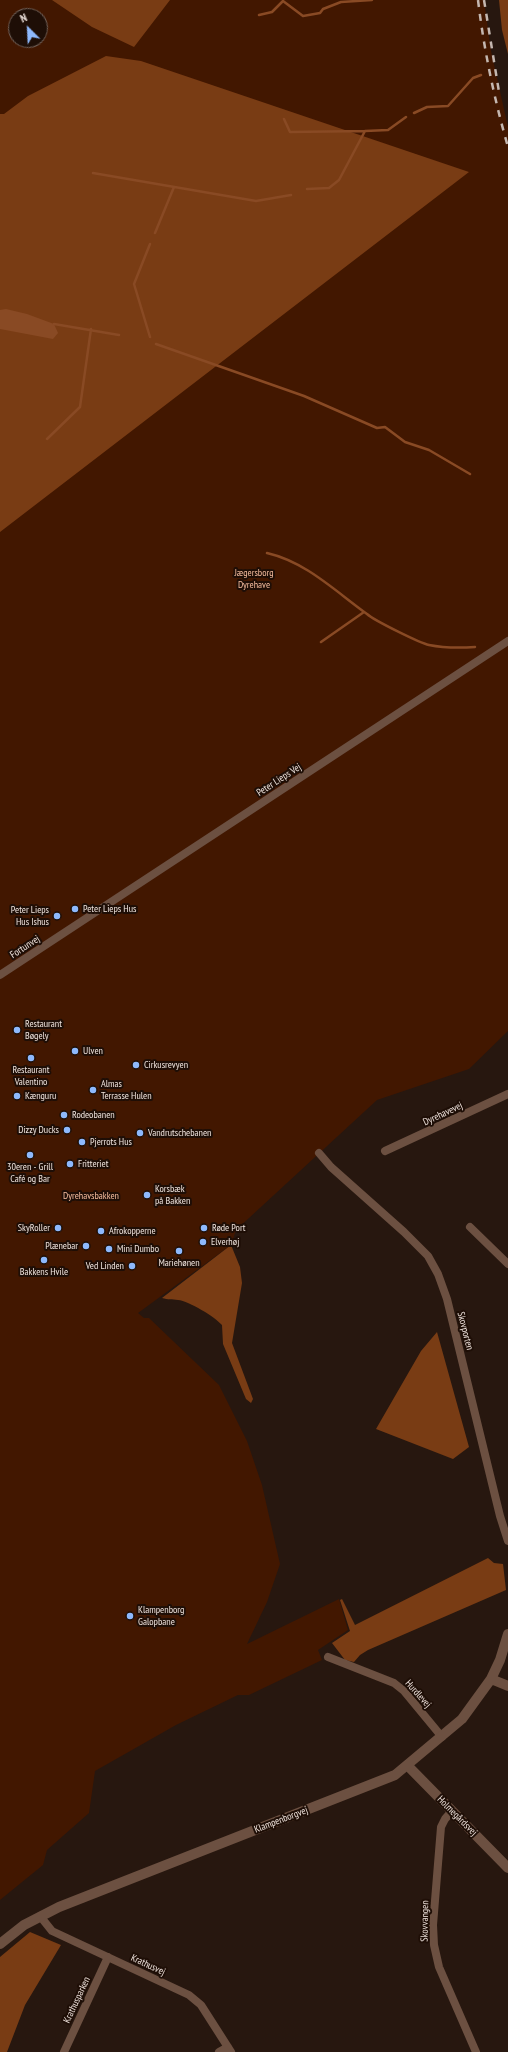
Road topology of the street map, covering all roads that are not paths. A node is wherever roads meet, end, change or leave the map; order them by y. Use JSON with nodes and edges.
{"nodes":[{"id":1,"x":508,"y":641,"type":"edge"},
{"id":2,"x":60,"y":935,"type":"joint"},
{"id":3,"x":0,"y":975,"type":"edge"},
{"id":4,"x":508,"y":1094,"type":"edge"},
{"id":5,"x":385,"y":1151,"type":"dead end"},
{"id":6,"x":319,"y":1153,"type":"dead end"},
{"id":7,"x":470,"y":1227,"type":"dead end"},
{"id":8,"x":508,"y":1264,"type":"edge"},
{"id":9,"x":508,"y":1540,"type":"edge"},
{"id":10,"x":508,"y":1634,"type":"edge"},
{"id":11,"x":328,"y":1657,"type":"dead end"},
{"id":12,"x":491,"y":1680,"type":"junction"},
{"id":13,"x":508,"y":1686,"type":"edge"},
{"id":14,"x":442,"y":1737,"type":"junction"},
{"id":15,"x":407,"y":1765,"type":"junction"},
{"id":16,"x":452,"y":1811,"type":"junction"},
{"id":17,"x":508,"y":1868,"type":"edge"},
{"id":18,"x":40,"y":1916,"type":"junction"},
{"id":19,"x":0,"y":1944,"type":"edge"},
{"id":20,"x":108,"y":1957,"type":"junction"},
{"id":21,"x":229,"y":2049,"type":"edge"},
{"id":22,"x":64,"y":2052,"type":"edge"},
{"id":23,"x":219,"y":2052,"type":"edge"},
{"id":24,"x":476,"y":2052,"type":"edge"}],
"edges":[{"from":1,"to":2,"type":"street","name":"Peter Lieps Vej"},
{"from":2,"to":3,"type":"street","name":"Fortunvej"},
{"from":4,"to":5,"type":"street","name":"Dyrehavevej"},
{"from":6,"to":9,"type":"street","name":"Skovporten"},
{"from":7,"to":8,"type":"street"},
{"from":10,"to":12,"type":"street","name":"Klampenborgvej"},
{"from":11,"to":14,"type":"street","name":"Hurdlevej"},
{"from":12,"to":13,"type":"street"},
{"from":12,"to":14,"type":"street","name":"Klampenborgvej"},
{"from":14,"to":15,"type":"street","name":"Klampenborgvej"},
{"from":15,"to":16,"type":"street","name":"Holmegårdsvej"},
{"from":15,"to":18,"type":"street","name":"Klampenborgvej"},
{"from":16,"to":17,"type":"street","name":"Holmegårdsvej"},
{"from":16,"to":24,"type":"street","name":"Skovvangen"},
{"from":18,"to":19,"type":"street","name":"Klampenborgvej"},
{"from":18,"to":20,"type":"street","name":"Krathusvej"},
{"from":20,"to":21,"type":"street","name":"Krathusvej"},
{"from":20,"to":22,"type":"street","name":"Krathusparken"},
{"from":21,"to":23,"type":"street"}]}
